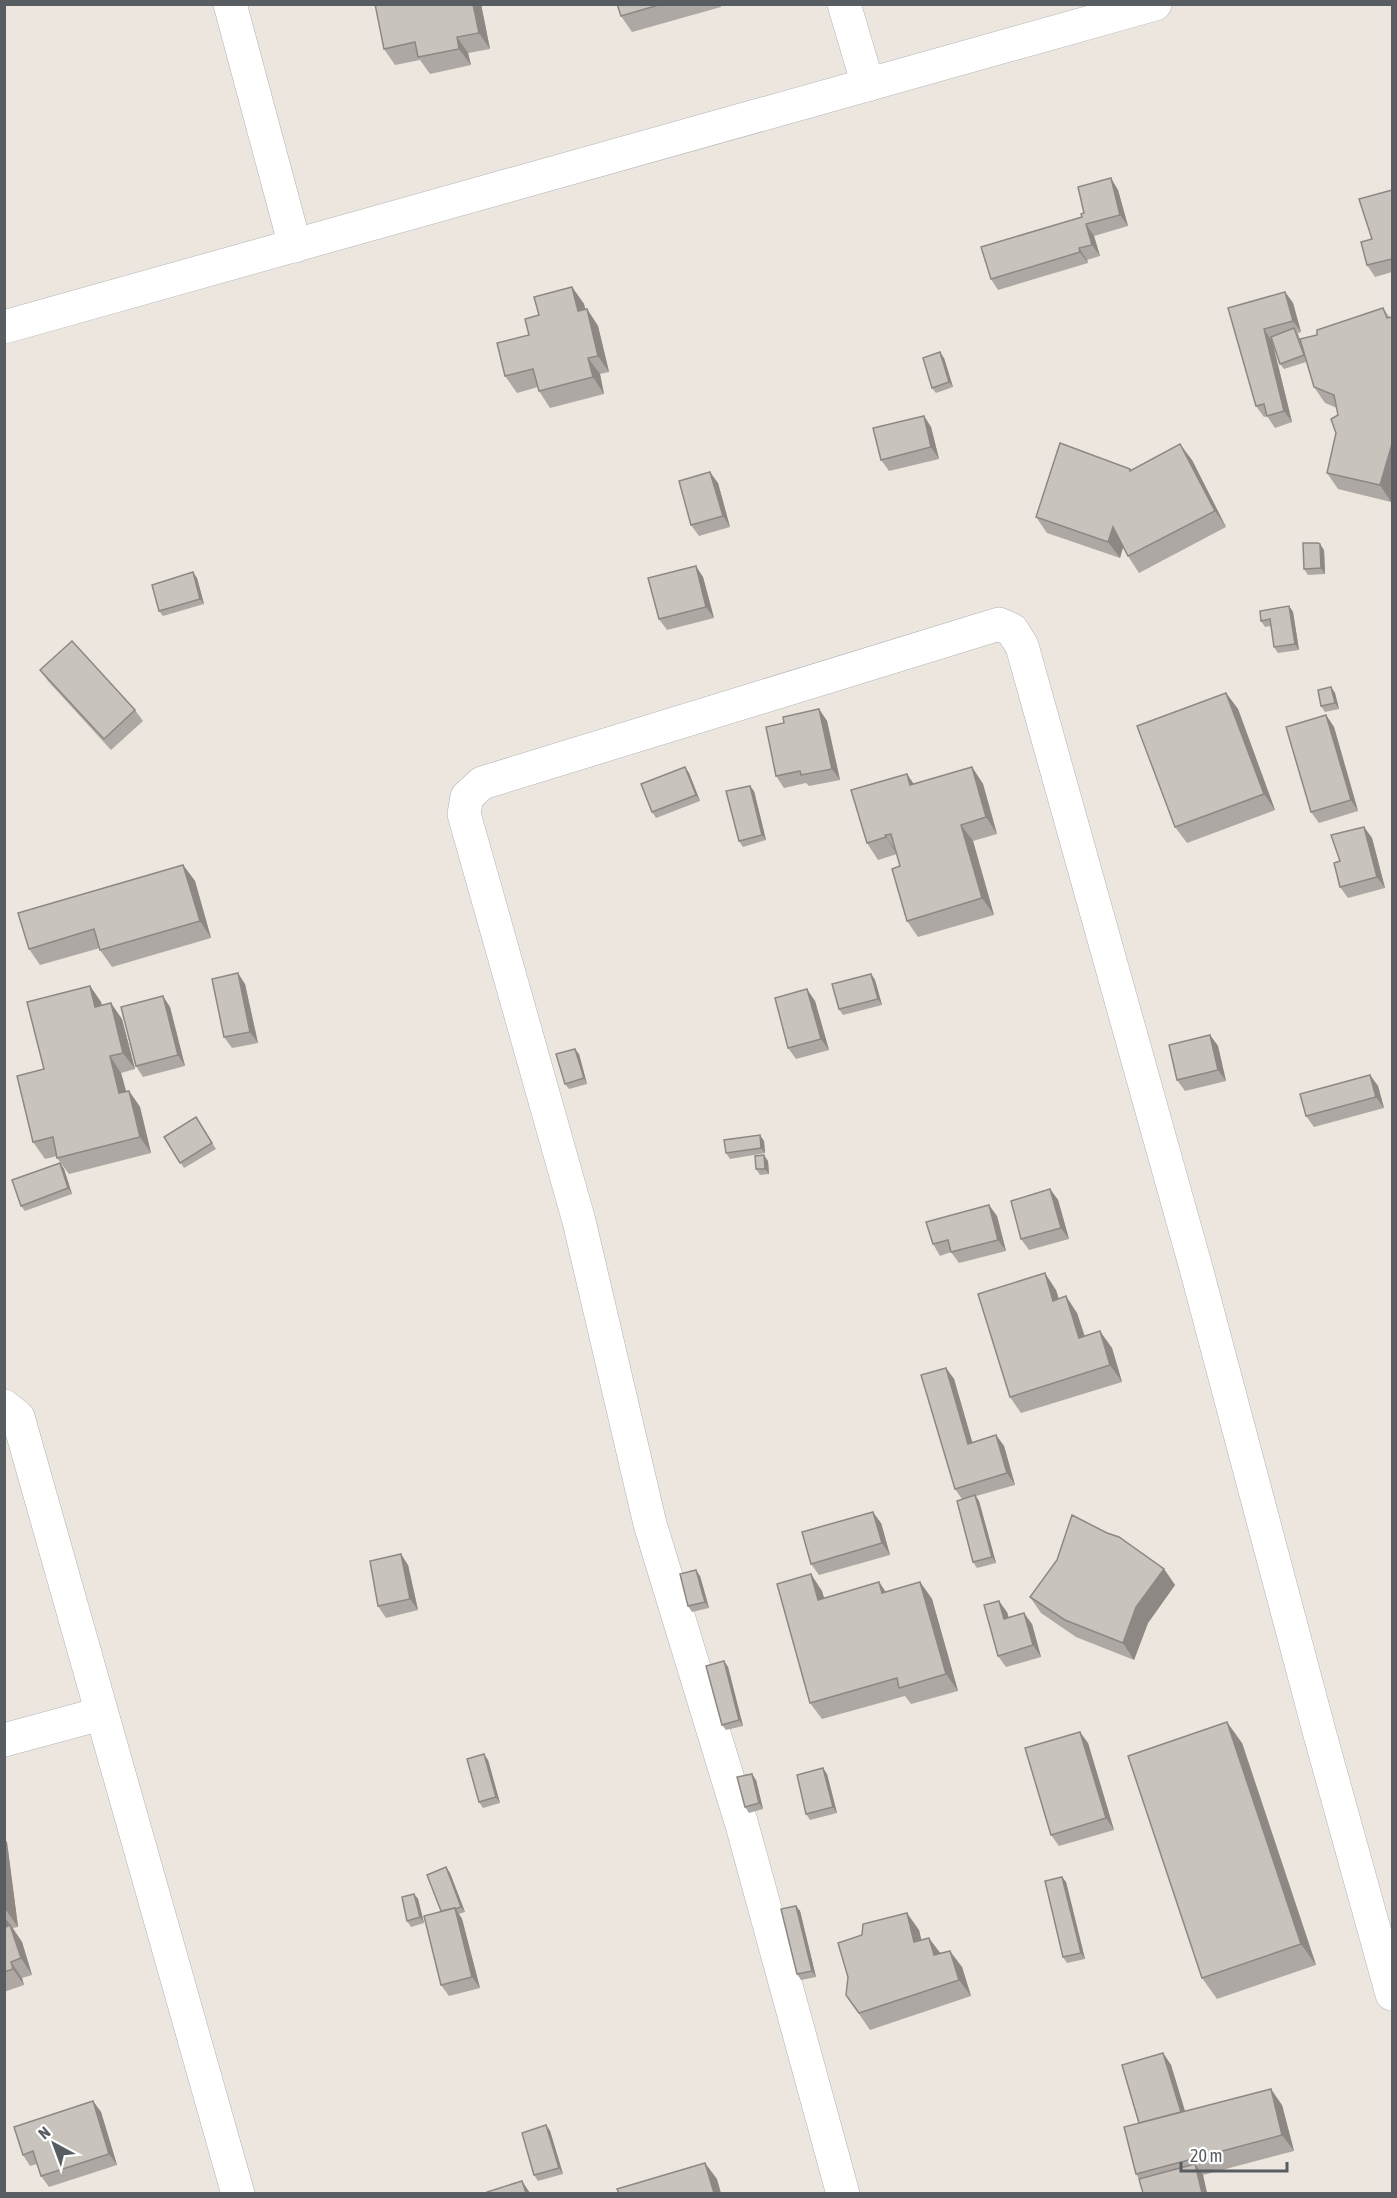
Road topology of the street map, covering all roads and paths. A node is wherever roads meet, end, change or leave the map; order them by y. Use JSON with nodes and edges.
{"nodes":[{"id":1,"x":230,"y":4,"type":"edge"},
{"id":2,"x":844,"y":4,"type":"edge"},
{"id":3,"x":1155,"y":4,"type":"edge"},
{"id":4,"x":868,"y":85,"type":"junction"},
{"id":5,"x":295,"y":246,"type":"junction"},
{"id":6,"x":4,"y":327,"type":"edge"},
{"id":7,"x":4,"y":1406,"type":"edge"},
{"id":8,"x":100,"y":1714,"type":"junction"},
{"id":9,"x":4,"y":1740,"type":"edge"},
{"id":10,"x":1392,"y":1994,"type":"edge"},
{"id":11,"x":238,"y":2193,"type":"edge"},
{"id":12,"x":843,"y":2193,"type":"edge"}],
"edges":[{"from":1,"to":5,"type":"street"},
{"from":2,"to":4,"type":"street"},
{"from":3,"to":4,"type":"street"},
{"from":4,"to":5,"type":"street"},
{"from":5,"to":6,"type":"street"},
{"from":7,"to":8,"type":"street"},
{"from":8,"to":9,"type":"street"},
{"from":8,"to":11,"type":"street"},
{"from":10,"to":12,"type":"street"}]}
